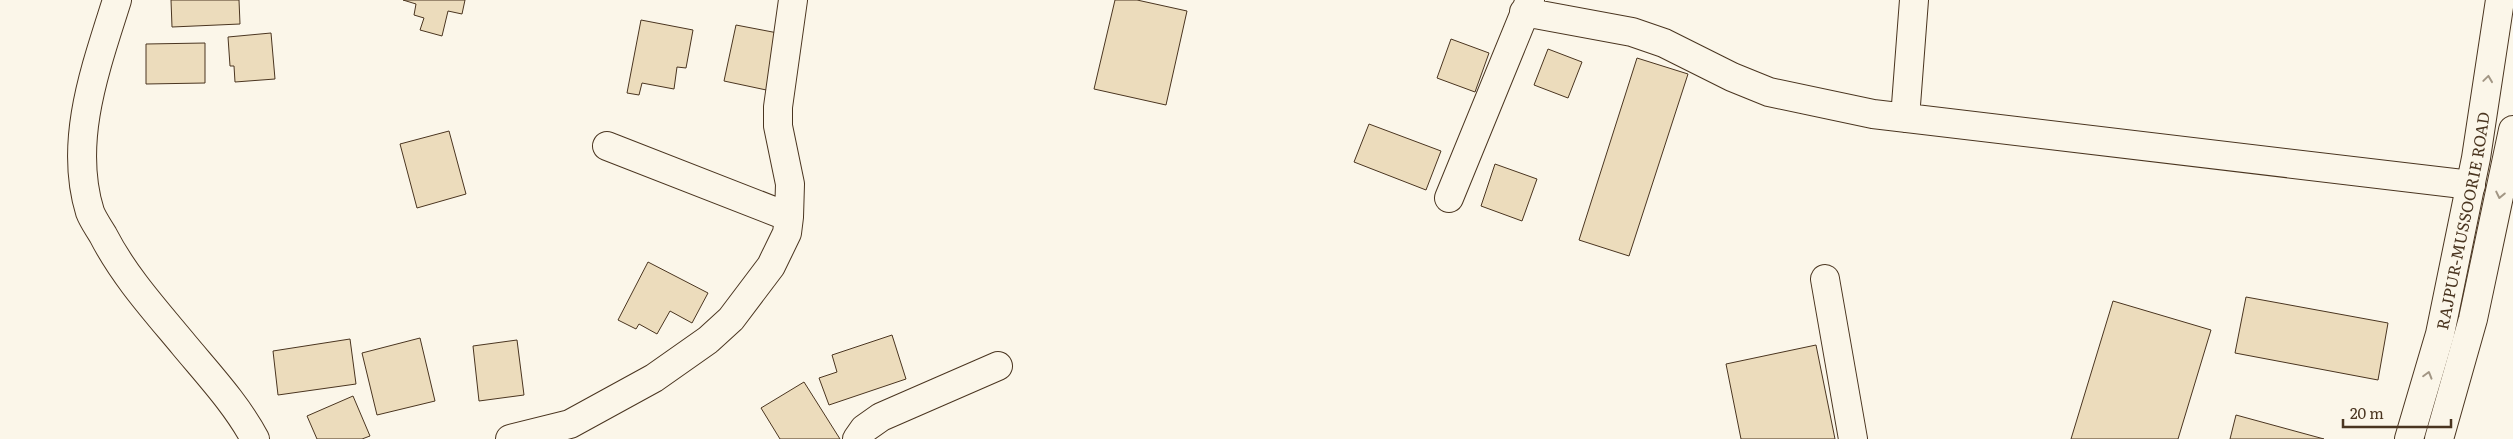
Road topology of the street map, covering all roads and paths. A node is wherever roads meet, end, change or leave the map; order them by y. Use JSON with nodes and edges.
{"nodes":[{"id":1,"x":116,"y":0,"type":"edge"},
{"id":2,"x":793,"y":0,"type":"edge"},
{"id":3,"x":1914,"y":0,"type":"edge"},
{"id":4,"x":2500,"y":0,"type":"edge"},
{"id":5,"x":1527,"y":6,"type":"edge"},
{"id":6,"x":1905,"y":118,"type":"junction"},
{"id":7,"x":2513,"y":130,"type":"edge"},
{"id":8,"x":607,"y":146,"type":"dead end"},
{"id":9,"x":2471,"y":185,"type":"junction"},
{"id":10,"x":1449,"y":198,"type":"dead end"},
{"id":11,"x":789,"y":217,"type":"junction"},
{"id":12,"x":1824,"y":279,"type":"dead end"},
{"id":13,"x":998,"y":366,"type":"dead end"},
{"id":14,"x":255,"y":439,"type":"edge"},
{"id":15,"x":510,"y":439,"type":"edge"},
{"id":16,"x":857,"y":439,"type":"edge"},
{"id":17,"x":1853,"y":439,"type":"edge"},
{"id":18,"x":2409,"y":439,"type":"edge"},
{"id":19,"x":2439,"y":439,"type":"edge"}],
"edges":[{"from":1,"to":14,"type":"street"},
{"from":2,"to":11,"type":"street"},
{"from":3,"to":6,"type":"street"},
{"from":9,"to":4,"type":"street","name":"RAJPUR-MUSSOORIE ROAD","one_way":true},
{"from":5,"to":6,"type":"street"},
{"from":5,"to":10,"type":"street"},
{"from":6,"to":9,"type":"street"},
{"from":7,"to":19,"type":"street","name":"RAJPUR-MUSSOORIE ROAD","one_way":true},
{"from":8,"to":11,"type":"street"},
{"from":18,"to":9,"type":"street","name":"RAJPUR-MUSSOORIE ROAD","one_way":true},
{"from":11,"to":15,"type":"street"},
{"from":12,"to":17,"type":"street"},
{"from":13,"to":16,"type":"street"}]}
